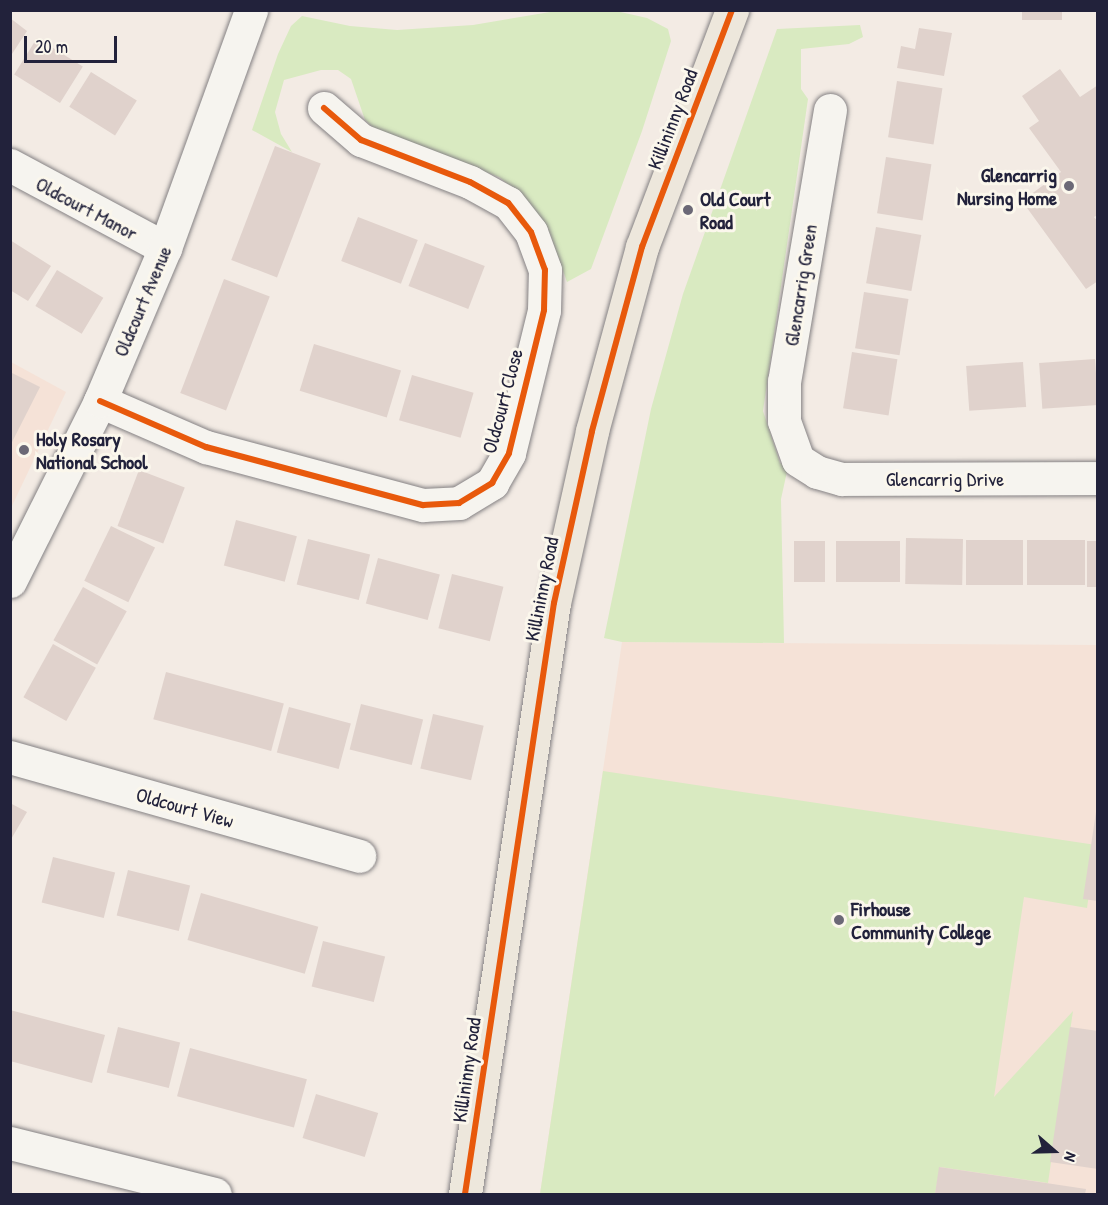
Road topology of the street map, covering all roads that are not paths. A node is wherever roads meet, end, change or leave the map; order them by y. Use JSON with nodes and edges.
{"nodes":[{"id":1,"x":251,"y":10,"type":"edge"},
{"id":2,"x":732,"y":10,"type":"edge"},
{"id":3,"x":324,"y":108,"type":"dead end"},
{"id":4,"x":830,"y":110,"type":"dead end"},
{"id":5,"x":10,"y":165,"type":"edge"},
{"id":6,"x":165,"y":248,"type":"junction"},
{"id":7,"x":100,"y":400,"type":"junction"},
{"id":8,"x":798,"y":460,"type":"joint"},
{"id":9,"x":1098,"y":478,"type":"edge"},
{"id":10,"x":10,"y":581,"type":"edge"},
{"id":11,"x":10,"y":758,"type":"edge"},
{"id":12,"x":359,"y":856,"type":"dead end"},
{"id":13,"x":10,"y":1143,"type":"edge"},
{"id":14,"x":215,"y":1194,"type":"edge"},
{"id":15,"x":465,"y":1194,"type":"edge"}],
"edges":[{"from":1,"to":6,"type":"street","name":"Oldcourt Avenue"},
{"from":2,"to":15,"type":"main road","name":"Killininny Road"},
{"from":3,"to":7,"type":"street","name":"Oldcourt Close"},
{"from":4,"to":8,"type":"street","name":"Glencarrig Green"},
{"from":5,"to":6,"type":"street","name":"Oldcourt Manor"},
{"from":6,"to":7,"type":"street","name":"Oldcourt Avenue"},
{"from":7,"to":10,"type":"street","name":"Oldcourt Avenue"},
{"from":8,"to":9,"type":"street","name":"Glencarrig Drive"},
{"from":11,"to":12,"type":"street","name":"Oldcourt View"},
{"from":13,"to":14,"type":"street"}]}
